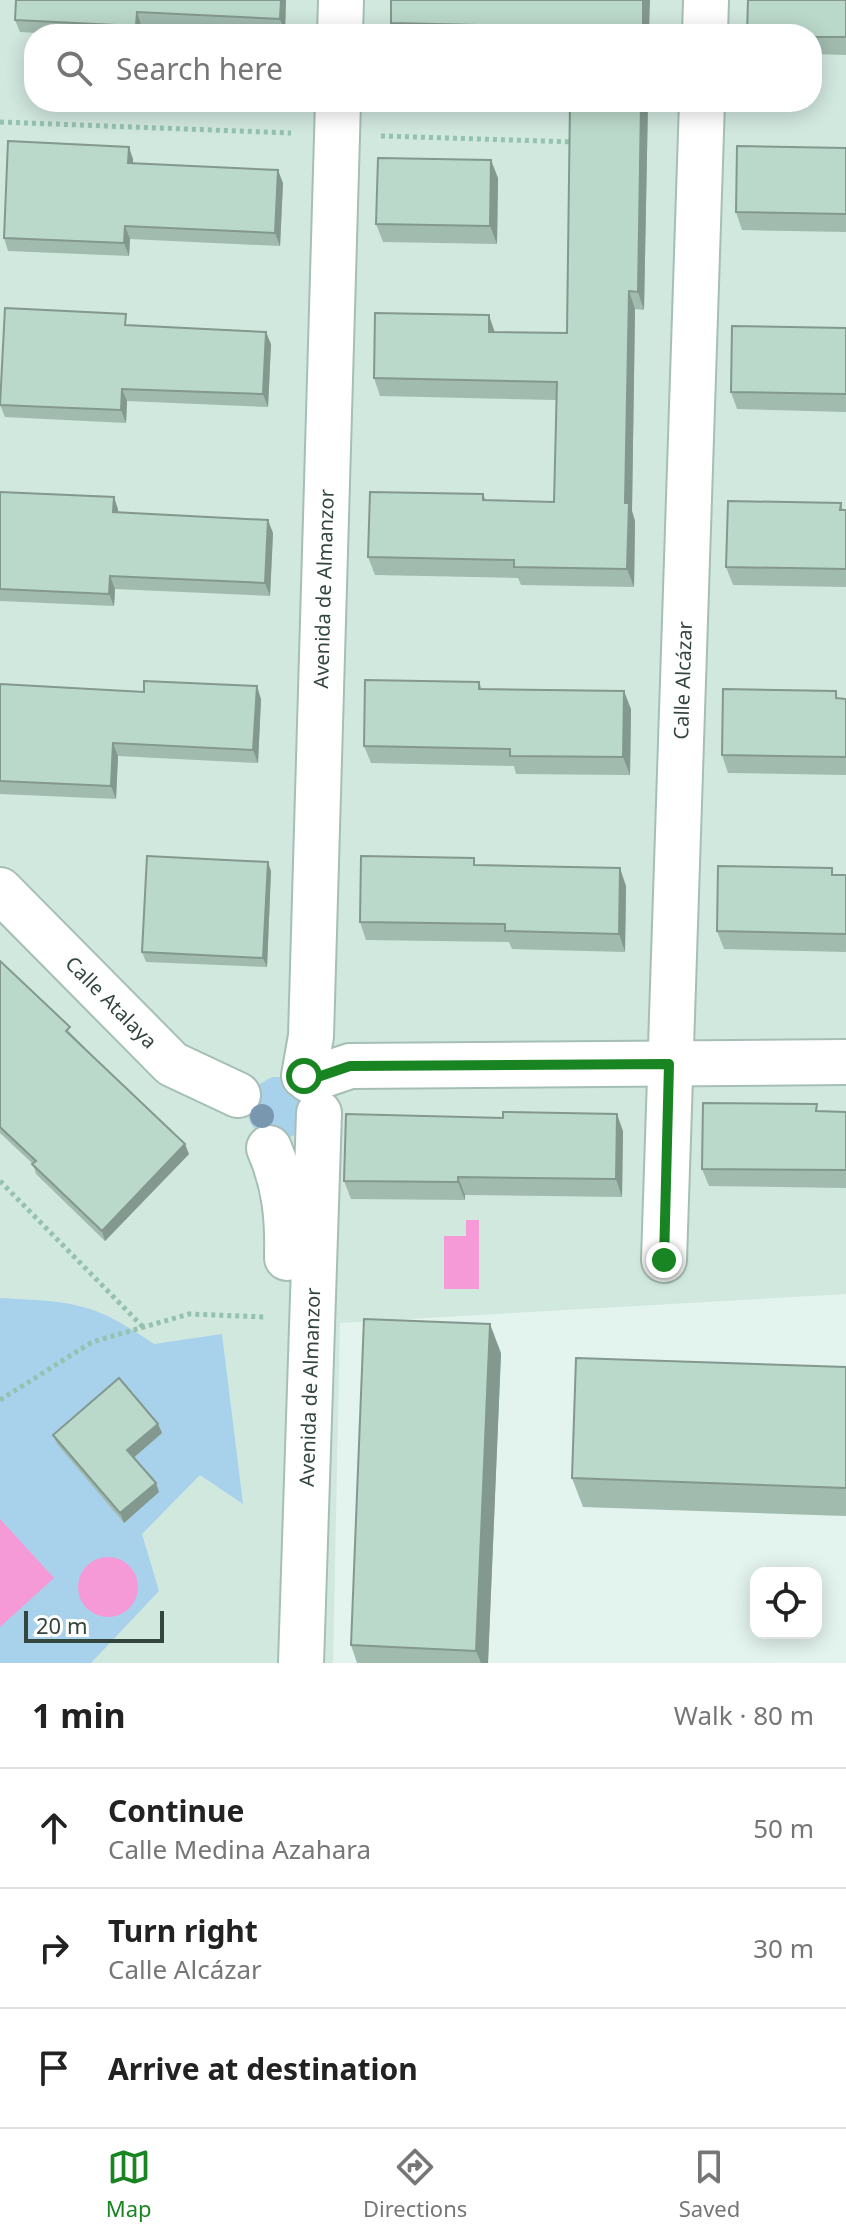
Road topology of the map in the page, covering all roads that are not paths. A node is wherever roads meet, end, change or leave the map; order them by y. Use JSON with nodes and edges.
{"nodes":[{"id":1,"x":341,"y":0,"type":"edge"},
{"id":2,"x":706,"y":0,"type":"edge"},
{"id":3,"x":340,"y":24,"type":"edge"},
{"id":4,"x":705,"y":24,"type":"edge"},
{"id":5,"x":338,"y":112,"type":"edge"},
{"id":6,"x":702,"y":112,"type":"edge"},
{"id":7,"x":0,"y":890,"type":"edge"},
{"id":8,"x":846,"y":1062,"type":"edge"},
{"id":9,"x":669,"y":1064,"type":"junction"},
{"id":10,"x":311,"y":1090,"type":"junction"},
{"id":11,"x":238,"y":1095,"type":"junction"},
{"id":12,"x":269,"y":1148,"type":"junction"},
{"id":13,"x":664,"y":1260,"type":"dead end"},
{"id":14,"x":274,"y":1663,"type":"edge"},
{"id":15,"x":301,"y":1663,"type":"edge"}],
"edges":[{"from":1,"to":3,"type":"street"},
{"from":2,"to":4,"type":"street"},
{"from":5,"to":10,"type":"street","name":"Avenida de Almanzor"},
{"from":6,"to":9,"type":"street","name":"Calle Alcázar"},
{"from":7,"to":11,"type":"street","name":"Calle Atalaya"},
{"from":8,"to":9,"type":"street"},
{"from":9,"to":10,"type":"street"},
{"from":9,"to":13,"type":"street","name":"Calle Alcázar"},
{"from":10,"to":11,"type":"street"},
{"from":10,"to":12,"type":"street"},
{"from":10,"to":15,"type":"street","name":"Avenida de Almanzor"},
{"from":11,"to":12,"type":"street"},
{"from":12,"to":14,"type":"street","name":"Avenida de Almanzor"}]}
